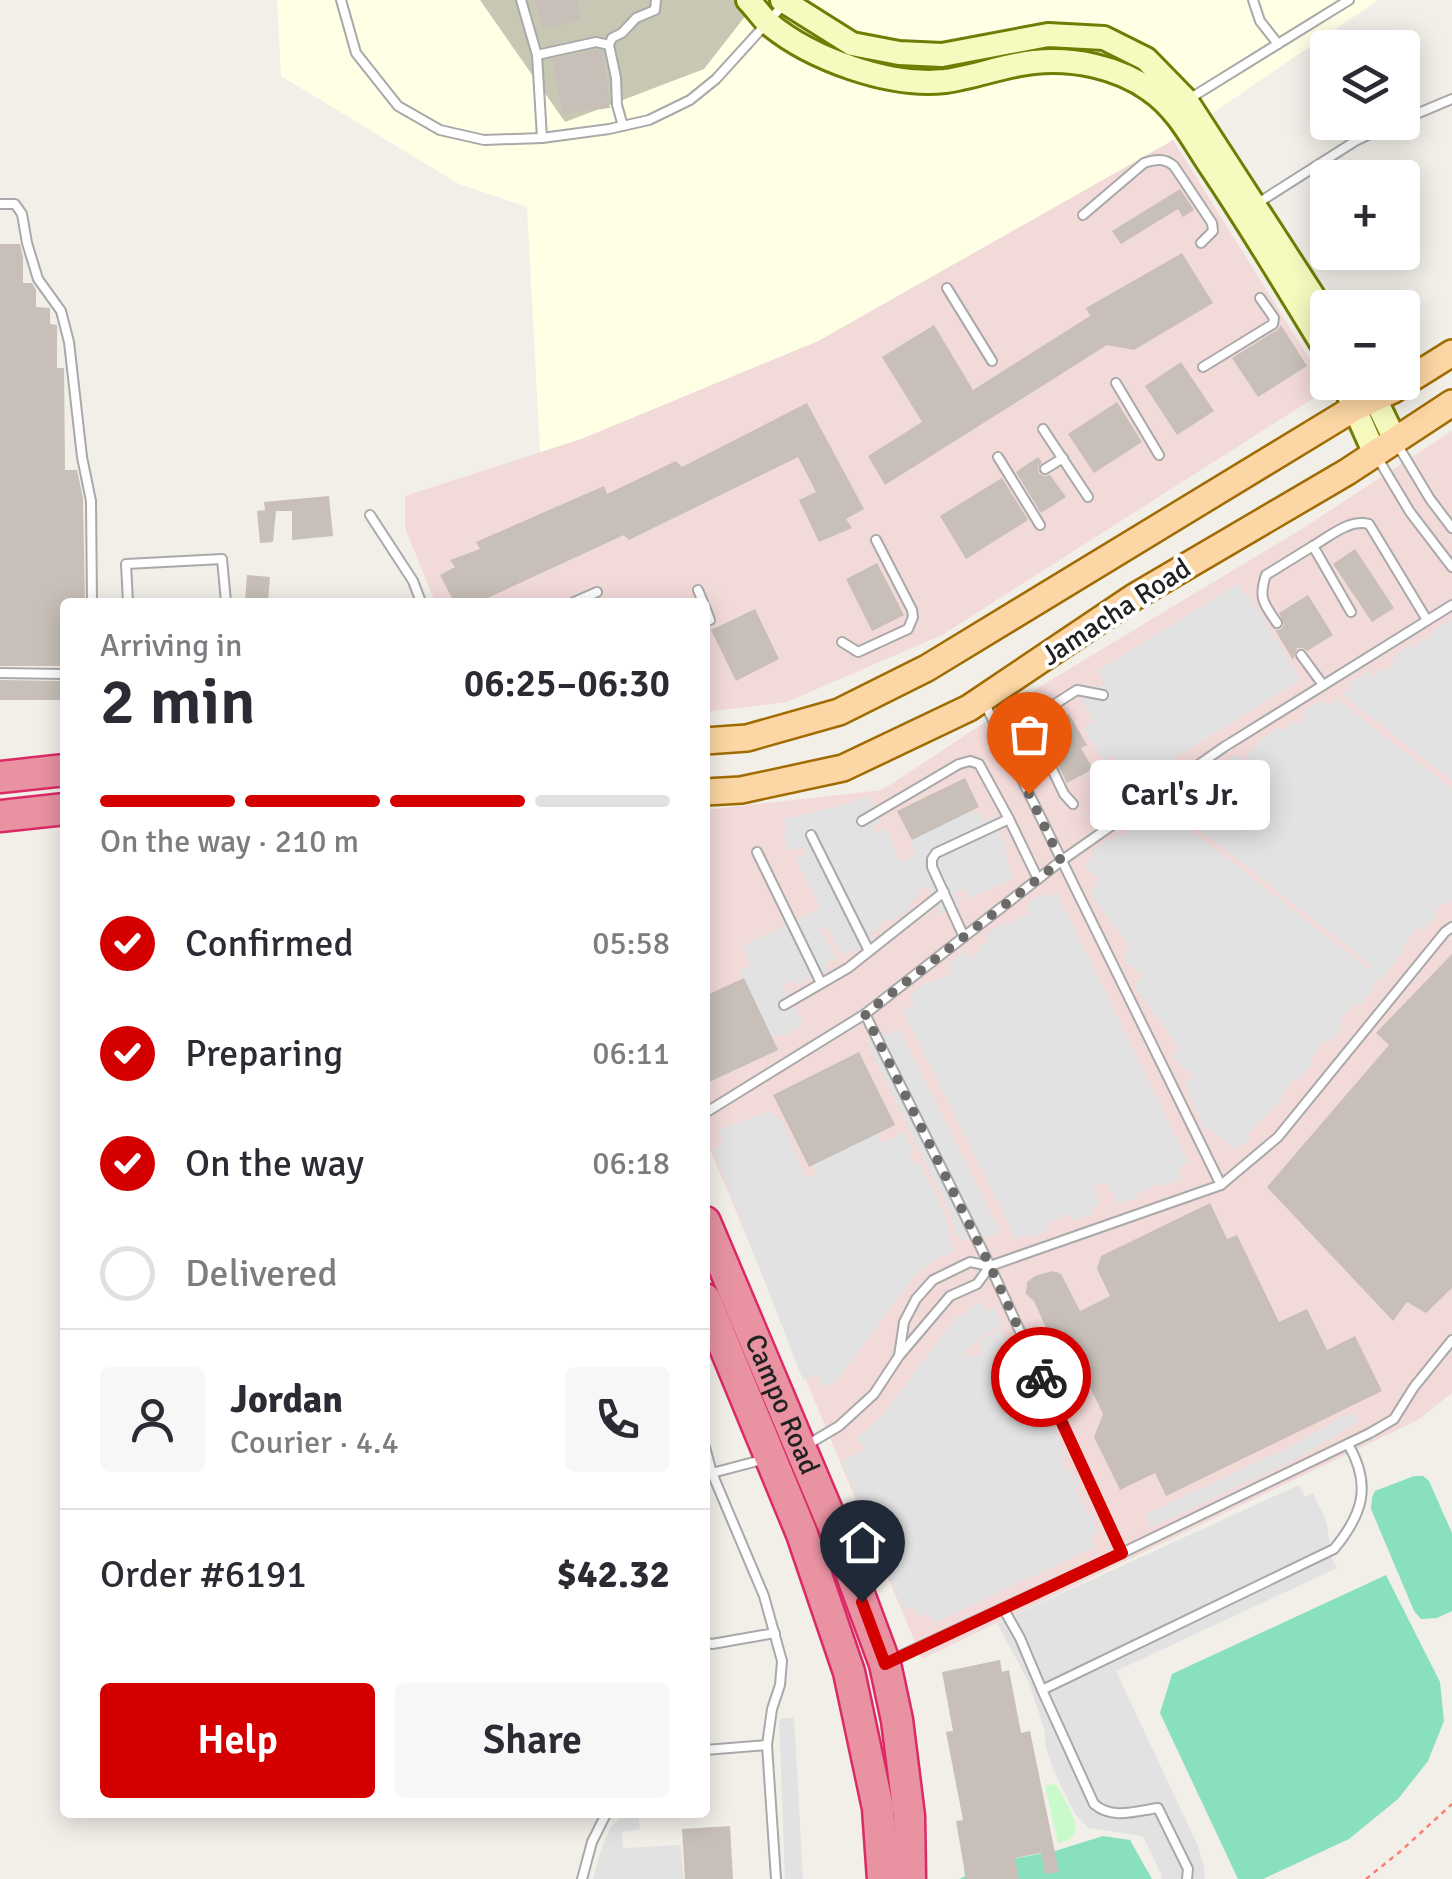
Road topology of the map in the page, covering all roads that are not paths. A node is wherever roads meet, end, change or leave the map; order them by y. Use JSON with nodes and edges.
{"nodes":[{"id":1,"x":341,"y":0,"type":"edge"},
{"id":2,"x":521,"y":0,"type":"edge"},
{"id":3,"x":656,"y":0,"type":"edge"},
{"id":4,"x":748,"y":0,"type":"edge"},
{"id":5,"x":1253,"y":0,"type":"edge"},
{"id":6,"x":1349,"y":0,"type":"edge"},
{"id":7,"x":785,"y":1,"type":"edge"},
{"id":8,"x":767,"y":21,"type":"junction"},
{"id":9,"x":1278,"y":44,"type":"junction"},
{"id":10,"x":609,"y":45,"type":"junction"},
{"id":11,"x":537,"y":55,"type":"junction"},
{"id":12,"x":1452,"y":98,"type":"edge"},
{"id":13,"x":1179,"y":104,"type":"junction"},
{"id":14,"x":1420,"y":112,"type":"edge"},
{"id":15,"x":623,"y":126,"type":"junction"},
{"id":16,"x":542,"y":138,"type":"junction"},
{"id":17,"x":1357,"y":140,"type":"edge"},
{"id":18,"x":0,"y":204,"type":"edge"},
{"id":19,"x":1249,"y":210,"type":"junction"},
{"id":20,"x":1083,"y":215,"type":"dead end"},
{"id":21,"x":1201,"y":243,"type":"dead end"},
{"id":22,"x":947,"y":288,"type":"dead end"},
{"id":23,"x":1310,"y":294,"type":"edge"},
{"id":24,"x":1260,"y":298,"type":"dead end"},
{"id":25,"x":1310,"y":321,"type":"edge"},
{"id":26,"x":1452,"y":353,"type":"edge"},
{"id":27,"x":992,"y":362,"type":"dead end"},
{"id":28,"x":1202,"y":367,"type":"dead end"},
{"id":29,"x":1420,"y":373,"type":"edge"},
{"id":30,"x":1116,"y":383,"type":"dead end"},
{"id":31,"x":1360,"y":400,"type":"edge"},
{"id":32,"x":1367,"y":400,"type":"edge"},
{"id":33,"x":1452,"y":403,"type":"edge"},
{"id":34,"x":1044,"y":429,"type":"dead end"},
{"id":35,"x":1385,"y":447,"type":"junction"},
{"id":36,"x":1159,"y":455,"type":"dead end"},
{"id":37,"x":998,"y":457,"type":"dead end"},
{"id":38,"x":1063,"y":458,"type":"junction"},
{"id":39,"x":1046,"y":469,"type":"dead end"},
{"id":40,"x":1026,"y":481,"type":"dead end"},
{"id":41,"x":1016,"y":486,"type":"junction"},
{"id":42,"x":1088,"y":496,"type":"dead end"},
{"id":43,"x":370,"y":514,"type":"dead end"},
{"id":44,"x":1040,"y":525,"type":"dead end"},
{"id":45,"x":1452,"y":528,"type":"edge"},
{"id":46,"x":876,"y":540,"type":"dead end"},
{"id":47,"x":1313,"y":546,"type":"junction"},
{"id":48,"x":1452,"y":567,"type":"edge"},
{"id":49,"x":698,"y":590,"type":"dead end"},
{"id":50,"x":596,"y":592,"type":"dead end"},
{"id":51,"x":92,"y":598,"type":"edge"},
{"id":52,"x":128,"y":598,"type":"edge"},
{"id":53,"x":226,"y":598,"type":"edge"},
{"id":54,"x":420,"y":598,"type":"edge"},
{"id":55,"x":583,"y":598,"type":"edge"},
{"id":56,"x":701,"y":598,"type":"edge"},
{"id":57,"x":1452,"y":604,"type":"edge"},
{"id":58,"x":1351,"y":612,"type":"dead end"},
{"id":59,"x":1427,"y":620,"type":"junction"},
{"id":60,"x":1278,"y":623,"type":"dead end"},
{"id":61,"x":842,"y":642,"type":"dead end"},
{"id":62,"x":1301,"y":655,"type":"dead end"},
{"id":63,"x":0,"y":673,"type":"edge"},
{"id":64,"x":60,"y":674,"type":"edge"},
{"id":65,"x":1323,"y":686,"type":"junction"},
{"id":66,"x":1103,"y":695,"type":"dead end"},
{"id":67,"x":982,"y":699,"type":"junction"},
{"id":68,"x":710,"y":741,"type":"edge"},
{"id":69,"x":60,"y":771,"type":"edge"},
{"id":70,"x":0,"y":777,"type":"edge"},
{"id":71,"x":710,"y":792,"type":"edge"},
{"id":72,"x":1073,"y":804,"type":"dead end"},
{"id":73,"x":60,"y":810,"type":"edge"},
{"id":74,"x":0,"y":816,"type":"edge"},
{"id":75,"x":1009,"y":819,"type":"junction"},
{"id":76,"x":862,"y":821,"type":"dead end"},
{"id":77,"x":811,"y":835,"type":"dead end"},
{"id":78,"x":757,"y":852,"type":"dead end"},
{"id":79,"x":1061,"y":861,"type":"junction"},
{"id":80,"x":1038,"y":879,"type":"junction"},
{"id":81,"x":944,"y":892,"type":"junction"},
{"id":82,"x":1452,"y":927,"type":"edge"},
{"id":83,"x":964,"y":937,"type":"junction"},
{"id":84,"x":869,"y":951,"type":"junction"},
{"id":85,"x":821,"y":983,"type":"junction"},
{"id":86,"x":784,"y":1004,"type":"dead end"},
{"id":87,"x":865,"y":1014,"type":"junction"},
{"id":88,"x":710,"y":1110,"type":"edge"},
{"id":89,"x":1221,"y":1185,"type":"junction"},
{"id":90,"x":710,"y":1234,"type":"edge"},
{"id":91,"x":990,"y":1266,"type":"junction"},
{"id":92,"x":710,"y":1310,"type":"edge"},
{"id":93,"x":1452,"y":1340,"type":"edge"},
{"id":94,"x":898,"y":1356,"type":"junction"},
{"id":95,"x":1348,"y":1444,"type":"junction"},
{"id":96,"x":800,"y":1448,"type":"junction"},
{"id":97,"x":771,"y":1457,"type":"junction"},
{"id":98,"x":710,"y":1465,"type":"edge"},
{"id":99,"x":712,"y":1472,"type":"junction"},
{"id":100,"x":1122,"y":1553,"type":"junction"},
{"id":101,"x":1003,"y":1608,"type":"junction"},
{"id":102,"x":775,"y":1633,"type":"junction"},
{"id":103,"x":710,"y":1643,"type":"edge"},
{"id":104,"x":885,"y":1664,"type":"junction"},
{"id":105,"x":1042,"y":1690,"type":"junction"},
{"id":106,"x":768,"y":1745,"type":"junction"},
{"id":107,"x":710,"y":1750,"type":"edge"},
{"id":108,"x":603,"y":1818,"type":"edge"},
{"id":109,"x":582,"y":1879,"type":"edge"},
{"id":110,"x":776,"y":1879,"type":"edge"},
{"id":111,"x":883,"y":1879,"type":"edge"},
{"id":112,"x":910,"y":1879,"type":"edge"},
{"id":113,"x":1187,"y":1879,"type":"edge"}],
"edges":[{"from":1,"to":16,"type":"lane"},
{"from":2,"to":11,"type":"lane"},
{"from":3,"to":10,"type":"lane"},
{"from":4,"to":8,"type":"street"},
{"from":5,"to":9,"type":"lane"},
{"from":6,"to":9,"type":"lane"},
{"from":7,"to":8,"type":"lane"},
{"from":7,"to":13,"type":"street"},
{"from":8,"to":13,"type":"street"},
{"from":8,"to":15,"type":"lane"},
{"from":9,"to":13,"type":"lane"},
{"from":10,"to":11,"type":"lane"},
{"from":10,"to":15,"type":"lane"},
{"from":11,"to":16,"type":"lane"},
{"from":12,"to":14,"type":"lane"},
{"from":13,"to":19,"type":"street"},
{"from":15,"to":16,"type":"lane"},
{"from":17,"to":19,"type":"lane"},
{"from":18,"to":51,"type":"lane"},
{"from":19,"to":23,"type":"street"},
{"from":19,"to":25,"type":"street"},
{"from":20,"to":21,"type":"lane"},
{"from":22,"to":27,"type":"lane"},
{"from":24,"to":28,"type":"lane"},
{"from":26,"to":29,"type":"main road","name":"Jamacha Road"},
{"from":30,"to":36,"type":"lane"},
{"from":31,"to":68,"type":"main road","name":"Jamacha Road"},
{"from":32,"to":35,"type":"street"},
{"from":33,"to":35,"type":"main road","name":"Jamacha Road"},
{"from":34,"to":38,"type":"lane"},
{"from":35,"to":45,"type":"lane"},
{"from":35,"to":48,"type":"lane"},
{"from":35,"to":67,"type":"main road","name":"Jamacha Road"},
{"from":37,"to":41,"type":"lane"},
{"from":38,"to":39,"type":"lane"},
{"from":38,"to":42,"type":"lane"},
{"from":40,"to":41,"type":"lane"},
{"from":41,"to":44,"type":"lane"},
{"from":43,"to":54,"type":"lane"},
{"from":46,"to":61,"type":"lane"},
{"from":47,"to":58,"type":"lane"},
{"from":47,"to":59,"type":"lane"},
{"from":47,"to":60,"type":"lane"},
{"from":49,"to":56,"type":"lane"},
{"from":50,"to":55,"type":"lane"},
{"from":52,"to":53,"type":"lane"},
{"from":57,"to":59,"type":"lane"},
{"from":59,"to":65,"type":"lane"},
{"from":62,"to":65,"type":"lane"},
{"from":63,"to":64,"type":"lane"},
{"from":65,"to":79,"type":"lane"},
{"from":66,"to":72,"type":"lane"},
{"from":67,"to":71,"type":"main road","name":"Jamacha Road"},
{"from":67,"to":79,"type":"lane"},
{"from":69,"to":70,"type":"highway"},
{"from":73,"to":74,"type":"highway"},
{"from":75,"to":76,"type":"lane"},
{"from":75,"to":80,"type":"lane"},
{"from":75,"to":81,"type":"lane"},
{"from":77,"to":84,"type":"lane"},
{"from":78,"to":85,"type":"lane"},
{"from":79,"to":80,"type":"lane"},
{"from":79,"to":89,"type":"lane"},
{"from":80,"to":83,"type":"lane"},
{"from":81,"to":83,"type":"lane"},
{"from":81,"to":84,"type":"lane"},
{"from":82,"to":89,"type":"lane"},
{"from":83,"to":87,"type":"lane"},
{"from":84,"to":85,"type":"lane"},
{"from":85,"to":86,"type":"lane"},
{"from":87,"to":88,"type":"lane"},
{"from":87,"to":91,"type":"lane"},
{"from":89,"to":91,"type":"lane"},
{"from":90,"to":96,"type":"highway","name":"Campo Road"},
{"from":91,"to":94,"type":"lane"},
{"from":91,"to":94,"type":"lane"},
{"from":91,"to":100,"type":"lane"},
{"from":92,"to":97,"type":"highway","name":"Campo Road"},
{"from":93,"to":95,"type":"lane"},
{"from":94,"to":96,"type":"lane"},
{"from":95,"to":100,"type":"lane"},
{"from":95,"to":105,"type":"lane"},
{"from":96,"to":97,"type":"lane"},
{"from":96,"to":104,"type":"highway","name":"Campo Road"},
{"from":97,"to":99,"type":"lane"},
{"from":97,"to":111,"type":"highway","name":"Campo Road"},
{"from":98,"to":99,"type":"lane"},
{"from":99,"to":102,"type":"lane"},
{"from":100,"to":101,"type":"lane"},
{"from":101,"to":104,"type":"lane"},
{"from":101,"to":105,"type":"lane"},
{"from":102,"to":103,"type":"lane"},
{"from":102,"to":106,"type":"lane"},
{"from":104,"to":112,"type":"highway","name":"Campo Road"},
{"from":105,"to":113,"type":"lane"},
{"from":106,"to":107,"type":"lane"},
{"from":106,"to":110,"type":"lane"},
{"from":108,"to":109,"type":"lane"}]}
